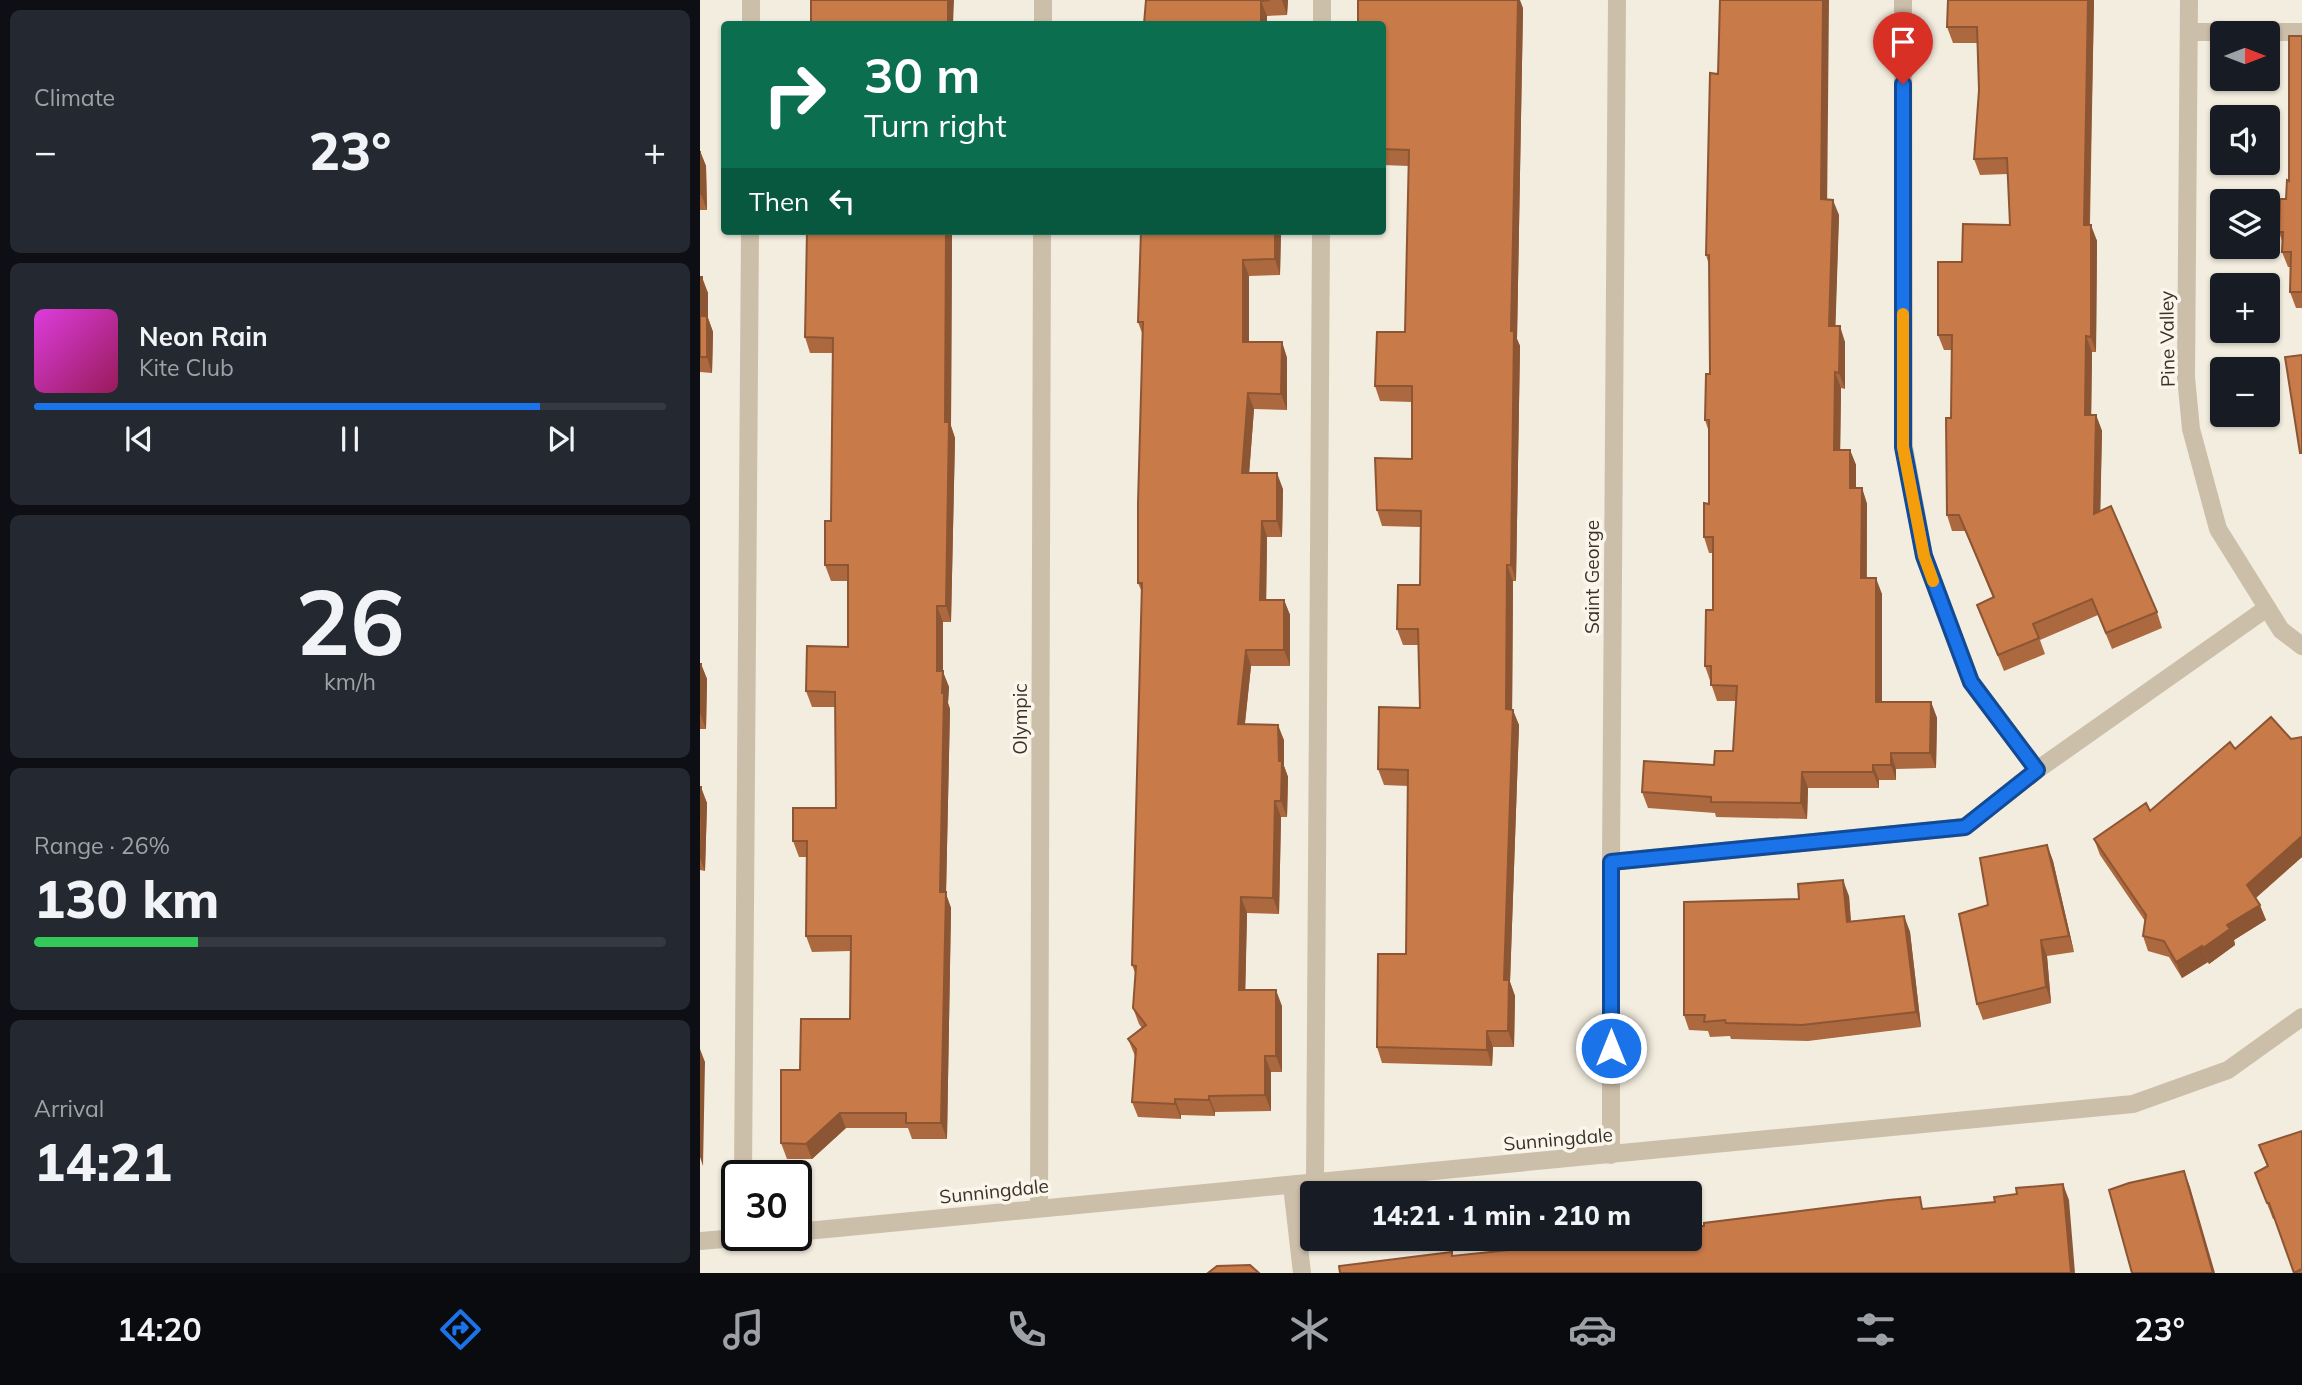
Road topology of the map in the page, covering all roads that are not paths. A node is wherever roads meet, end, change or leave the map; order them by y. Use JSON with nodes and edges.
{"nodes":[{"id":1,"x":751,"y":0,"type":"edge"},
{"id":2,"x":1043,"y":0,"type":"edge"},
{"id":3,"x":1322,"y":0,"type":"edge"},
{"id":4,"x":1617,"y":0,"type":"edge"},
{"id":5,"x":1903,"y":0,"type":"edge"},
{"id":6,"x":2189,"y":0,"type":"edge"},
{"id":7,"x":751,"y":21,"type":"edge"},
{"id":8,"x":1043,"y":21,"type":"edge"},
{"id":9,"x":1322,"y":21,"type":"edge"},
{"id":10,"x":2189,"y":32,"type":"junction"},
{"id":11,"x":2302,"y":32,"type":"edge"},
{"id":12,"x":750,"y":235,"type":"edge"},
{"id":13,"x":1042,"y":235,"type":"edge"},
{"id":14,"x":1321,"y":235,"type":"edge"},
{"id":15,"x":2267,"y":608,"type":"junction"},
{"id":16,"x":2302,"y":646,"type":"edge"},
{"id":17,"x":2037,"y":770,"type":"junction"},
{"id":18,"x":1611,"y":862,"type":"junction"},
{"id":19,"x":2302,"y":1017,"type":"edge"},
{"id":20,"x":1611,"y":1155,"type":"junction"},
{"id":21,"x":743,"y":1160,"type":"edge"},
{"id":22,"x":1315,"y":1181,"type":"edge"},
{"id":23,"x":1336,"y":1181,"type":"edge"},
{"id":24,"x":1300,"y":1185,"type":"edge"},
{"id":25,"x":1292,"y":1186,"type":"junction"},
{"id":26,"x":1039,"y":1208,"type":"junction"},
{"id":27,"x":812,"y":1230,"type":"edge"},
{"id":28,"x":721,"y":1239,"type":"edge"},
{"id":29,"x":700,"y":1241,"type":"edge"},
{"id":30,"x":1302,"y":1273,"type":"edge"}],
"edges":[{"from":1,"to":7,"type":"street"},
{"from":2,"to":8,"type":"street"},
{"from":3,"to":9,"type":"street"},
{"from":4,"to":18,"type":"street","name":"Saint George"},
{"from":5,"to":17,"type":"street"},
{"from":6,"to":10,"type":"street","name":"Pine Valley"},
{"from":10,"to":11,"type":"street"},
{"from":10,"to":15,"type":"street","name":"Pine Valley"},
{"from":12,"to":21,"type":"street"},
{"from":13,"to":26,"type":"street","name":"Olympic"},
{"from":14,"to":22,"type":"street"},
{"from":15,"to":16,"type":"street","name":"Pine Valley"},
{"from":15,"to":17,"type":"street"},
{"from":17,"to":18,"type":"street"},
{"from":18,"to":20,"type":"street","name":"Saint George"},
{"from":19,"to":20,"type":"street","name":"Sunningdale"},
{"from":20,"to":23,"type":"street","name":"Sunningdale"},
{"from":24,"to":25,"type":"street","name":"Sunningdale"},
{"from":25,"to":26,"type":"street","name":"Sunningdale"},
{"from":25,"to":30,"type":"street"},
{"from":26,"to":27,"type":"street","name":"Sunningdale"},
{"from":28,"to":29,"type":"street"}]}
